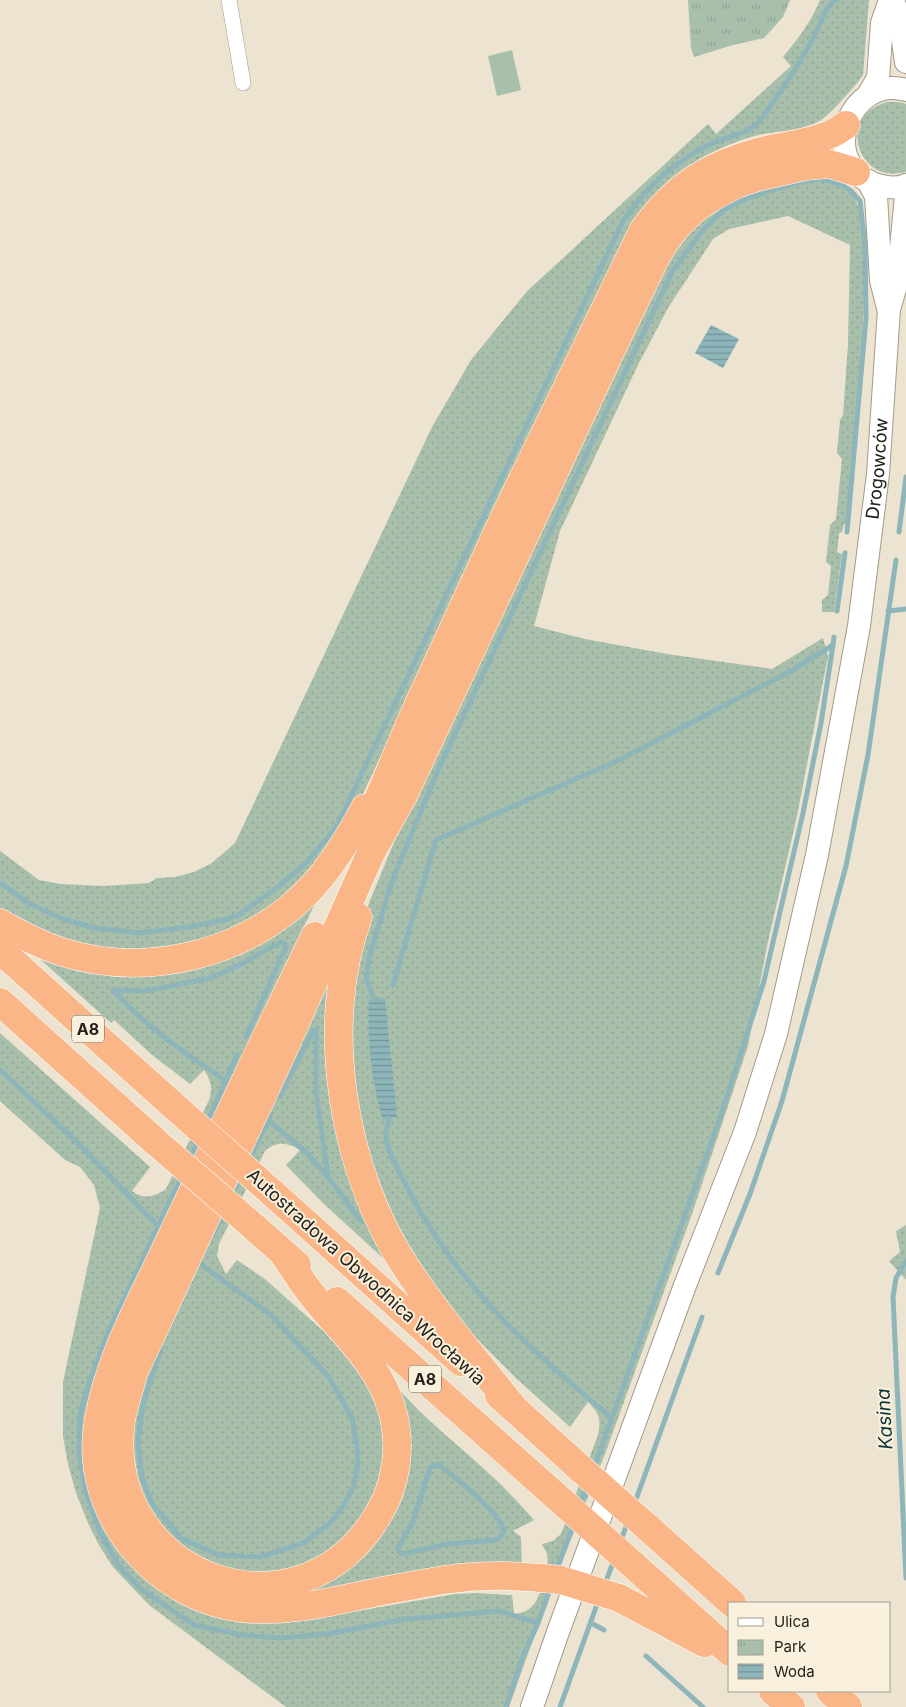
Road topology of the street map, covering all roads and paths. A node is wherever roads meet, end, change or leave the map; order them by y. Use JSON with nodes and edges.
{"nodes":[{"id":1,"x":230,"y":0,"type":"edge"},
{"id":2,"x":892,"y":0,"type":"edge"},
{"id":3,"x":906,"y":62,"type":"edge"},
{"id":4,"x":243,"y":83,"type":"dead end"},
{"id":5,"x":906,"y":90,"type":"edge"},
{"id":6,"x":868,"y":95,"type":"junction"},
{"id":7,"x":846,"y":125,"type":"junction"},
{"id":8,"x":862,"y":176,"type":"junction"},
{"id":9,"x":906,"y":184,"type":"edge"},
{"id":10,"x":906,"y":196,"type":"edge"},
{"id":11,"x":888,"y":309,"type":"junction"},
{"id":12,"x":412,"y":719,"type":"junction"},
{"id":13,"x":403,"y":796,"type":"junction"},
{"id":14,"x":0,"y":923,"type":"edge"},
{"id":15,"x":0,"y":950,"type":"edge"},
{"id":16,"x":0,"y":1002,"type":"edge"},
{"id":17,"x":283,"y":1253,"type":"junction"},
{"id":18,"x":513,"y":1407,"type":"junction"},
{"id":19,"x":731,"y":1602,"type":"edge"},
{"id":20,"x":728,"y":1650,"type":"edge"},
{"id":21,"x":728,"y":1656,"type":"edge"},
{"id":22,"x":774,"y":1692,"type":"edge"},
{"id":23,"x":831,"y":1692,"type":"edge"},
{"id":24,"x":532,"y":1707,"type":"edge"},
{"id":25,"x":791,"y":1707,"type":"edge"},
{"id":26,"x":848,"y":1707,"type":"edge"}],
"edges":[{"from":1,"to":4,"type":"street"},
{"from":2,"to":3,"type":"main road"},
{"from":2,"to":6,"type":"main road"},
{"from":5,"to":6,"type":"main road"},
{"from":6,"to":7,"type":"main road"},
{"from":7,"to":8,"type":"main road","name":"Drogowców"},
{"from":7,"to":12,"type":"highway"},
{"from":8,"to":9,"type":"main road"},
{"from":8,"to":11,"type":"main road","name":"Drogowców"},
{"from":8,"to":13,"type":"highway"},
{"from":10,"to":11,"type":"main road","name":"Drogowców"},
{"from":11,"to":24,"type":"main road","name":"Drogowców"},
{"from":12,"to":14,"type":"highway"},
{"from":12,"to":21,"type":"highway","bridge":true},
{"from":13,"to":17,"type":"highway"},
{"from":13,"to":18,"type":"highway"},
{"from":15,"to":18,"type":"highway","name":"Autostradowa Obwodnica Wrocławia","number":"A8","bridge":true},
{"from":16,"to":17,"type":"highway","name":"Autostradowa Obwodnica Wrocławia","number":"A8","bridge":true},
{"from":17,"to":20,"type":"highway","name":"Autostradowa Obwodnica Wrocławia","number":"A8","bridge":true},
{"from":18,"to":19,"type":"highway","name":"Autostradowa Obwodnica Wrocławia","number":"A8","bridge":true},
{"from":22,"to":25,"type":"highway"},
{"from":23,"to":26,"type":"highway"}]}
